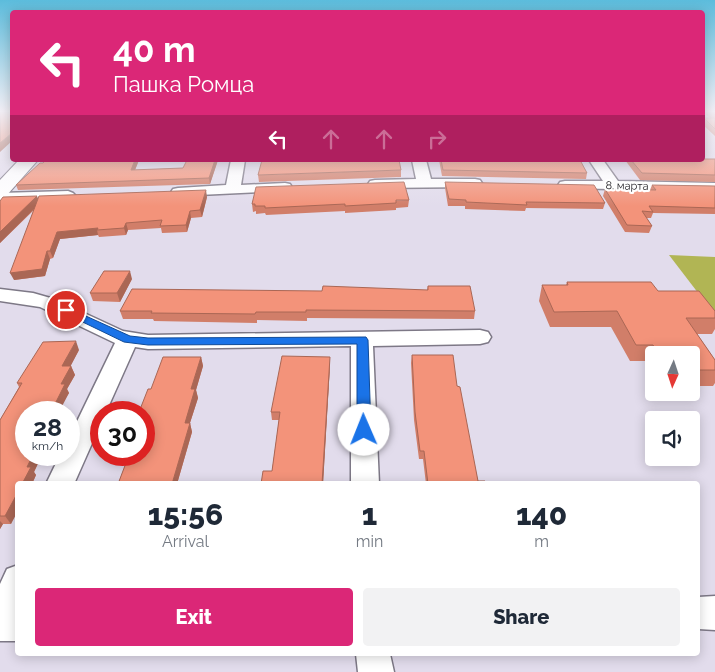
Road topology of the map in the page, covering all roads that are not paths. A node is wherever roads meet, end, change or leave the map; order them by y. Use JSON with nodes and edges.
{"nodes":[{"id":1,"x":27,"y":162,"type":"edge"},
{"id":2,"x":238,"y":162,"type":"edge"},
{"id":3,"x":419,"y":162,"type":"edge"},
{"id":4,"x":597,"y":162,"type":"edge"},
{"id":5,"x":424,"y":182,"type":"junction"},
{"id":6,"x":493,"y":183,"type":"edge"},
{"id":7,"x":553,"y":184,"type":"edge"},
{"id":8,"x":356,"y":185,"type":"edge"},
{"id":9,"x":613,"y":186,"type":"junction"},
{"id":10,"x":299,"y":187,"type":"edge"},
{"id":11,"x":715,"y":187,"type":"edge"},
{"id":12,"x":233,"y":189,"type":"junction"},
{"id":13,"x":0,"y":191,"type":"edge"},
{"id":14,"x":166,"y":192,"type":"edge"},
{"id":15,"x":78,"y":195,"type":"edge"},
{"id":16,"x":0,"y":198,"type":"edge"},
{"id":17,"x":0,"y":295,"type":"edge"},
{"id":18,"x":480,"y":337,"type":"dead end"},
{"id":19,"x":128,"y":340,"type":"junction"},
{"id":20,"x":362,"y":340,"type":"junction"},
{"id":21,"x":61,"y":481,"type":"edge"},
{"id":22,"x":365,"y":481,"type":"edge"},
{"id":23,"x":15,"y":587,"type":"edge"},
{"id":24,"x":700,"y":613,"type":"edge"},
{"id":25,"x":715,"y":613,"type":"edge"},
{"id":26,"x":0,"y":622,"type":"edge"},
{"id":27,"x":15,"y":624,"type":"edge"},
{"id":28,"x":373,"y":656,"type":"edge"},
{"id":29,"x":376,"y":672,"type":"edge"}],
"edges":[{"from":1,"to":13,"type":"street"},
{"from":2,"to":12,"type":"street"},
{"from":3,"to":5,"type":"street"},
{"from":4,"to":9,"type":"street"},
{"from":5,"to":6,"type":"street"},
{"from":5,"to":8,"type":"street"},
{"from":7,"to":9,"type":"street","name":"8. марта"},
{"from":9,"to":11,"type":"street","name":"8. марта"},
{"from":10,"to":12,"type":"street"},
{"from":12,"to":14,"type":"street"},
{"from":15,"to":16,"type":"street"},
{"from":17,"to":19,"type":"street"},
{"from":18,"to":20,"type":"street"},
{"from":19,"to":20,"type":"street"},
{"from":19,"to":21,"type":"street"},
{"from":20,"to":22,"type":"street"},
{"from":23,"to":26,"type":"street"},
{"from":24,"to":25,"type":"street"},
{"from":26,"to":27,"type":"street"},
{"from":28,"to":29,"type":"street"}]}
